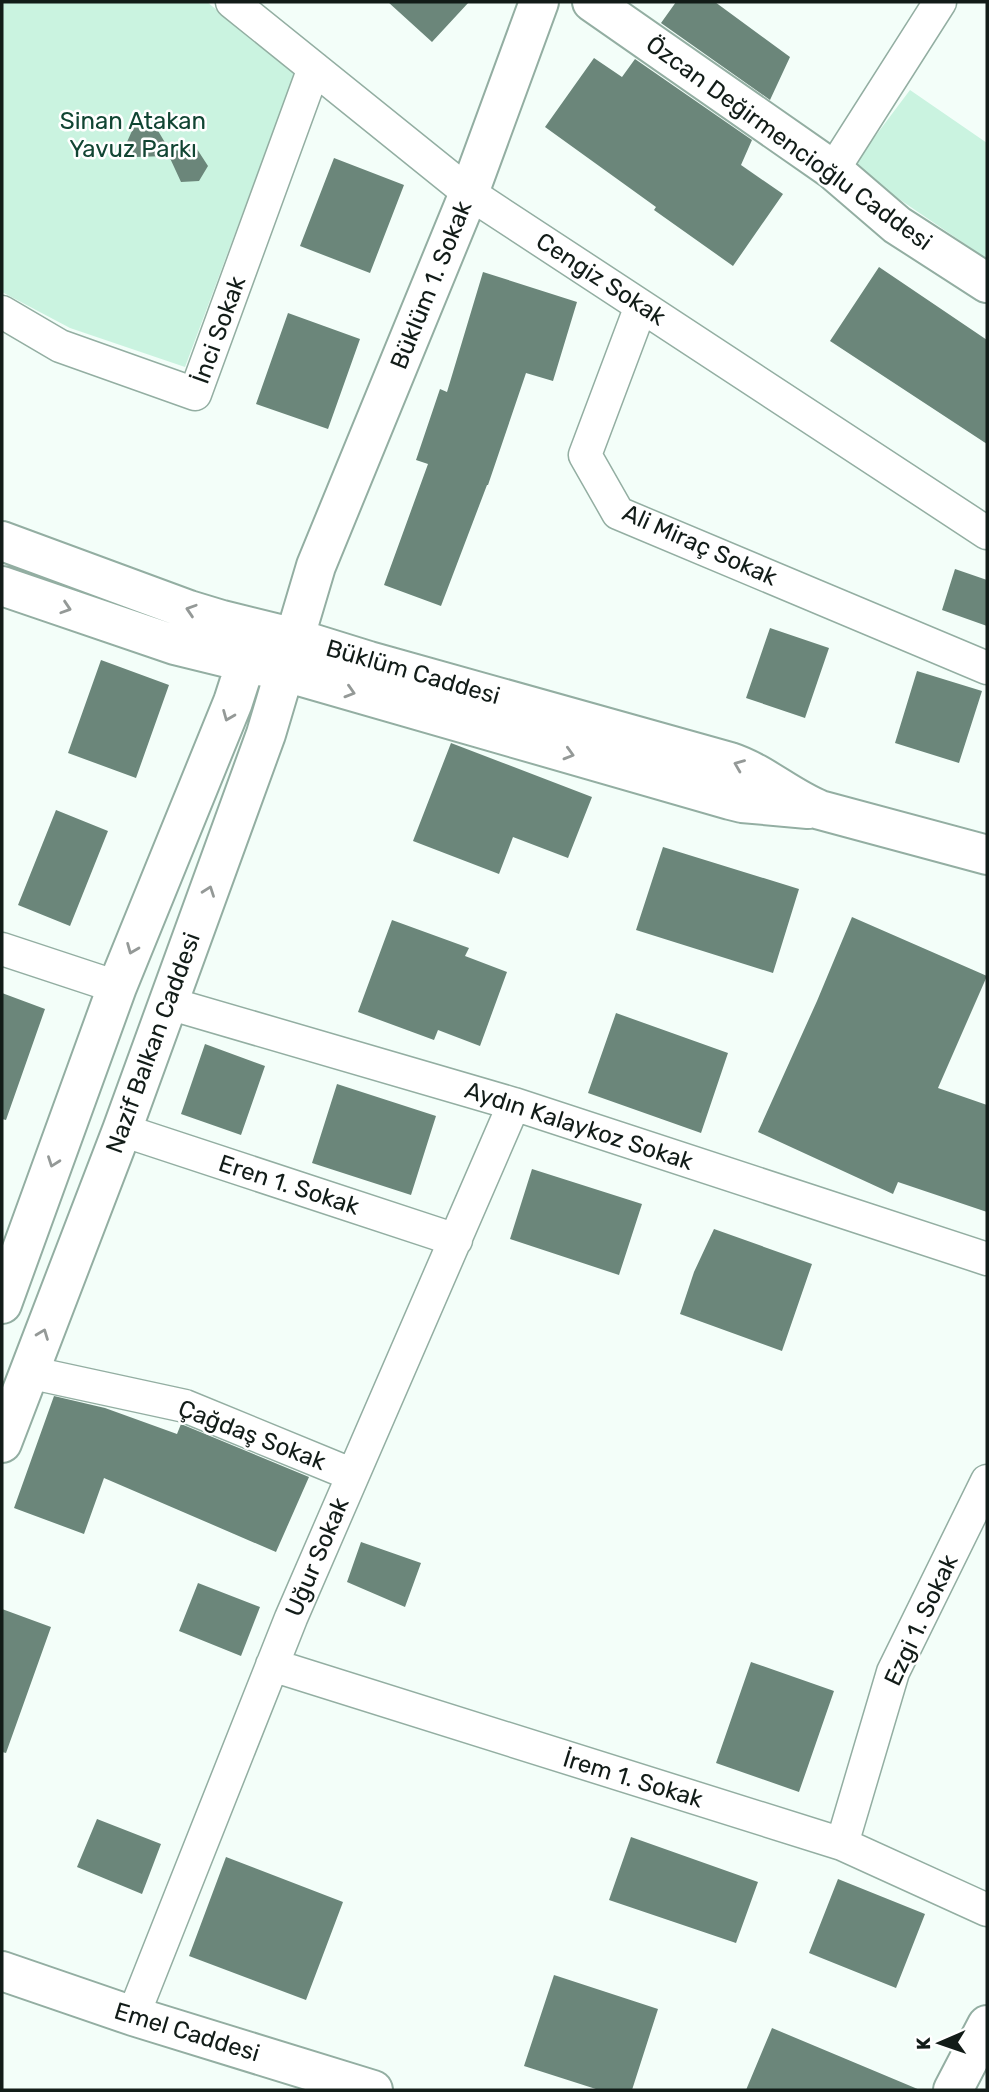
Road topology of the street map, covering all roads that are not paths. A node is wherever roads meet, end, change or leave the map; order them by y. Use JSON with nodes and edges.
{"nodes":[{"id":1,"x":232,"y":2,"type":"edge"},
{"id":2,"x":539,"y":2,"type":"edge"},
{"id":3,"x":592,"y":2,"type":"edge"},
{"id":4,"x":940,"y":2,"type":"edge"},
{"id":5,"x":314,"y":68,"type":"junction"},
{"id":6,"x":833,"y":170,"type":"junction"},
{"id":7,"x":469,"y":193,"type":"junction"},
{"id":8,"x":987,"y":283,"type":"edge"},
{"id":9,"x":641,"y":306,"type":"junction"},
{"id":10,"x":2,"y":312,"type":"edge"},
{"id":11,"x":987,"y":533,"type":"edge"},
{"id":12,"x":2,"y":541,"type":"edge"},
{"id":13,"x":316,"y":566,"type":"junction"},
{"id":14,"x":2,"y":586,"type":"edge"},
{"id":15,"x":252,"y":645,"type":"junction"},
{"id":16,"x":290,"y":655,"type":"junction"},
{"id":17,"x":987,"y":668,"type":"edge"},
{"id":18,"x":987,"y":853,"type":"edge"},
{"id":19,"x":2,"y":949,"type":"edge"},
{"id":20,"x":117,"y":987,"type":"junction"},
{"id":21,"x":168,"y":1003,"type":"junction"},
{"id":22,"x":514,"y":1104,"type":"junction"},
{"id":23,"x":122,"y":1130,"type":"junction"},
{"id":24,"x":456,"y":1240,"type":"junction"},
{"id":25,"x":987,"y":1259,"type":"edge"},
{"id":26,"x":2,"y":1304,"type":"edge"},
{"id":27,"x":28,"y":1372,"type":"junction"},
{"id":28,"x":2,"y":1443,"type":"edge"},
{"id":29,"x":353,"y":1475,"type":"junction"},
{"id":30,"x":987,"y":1481,"type":"edge"},
{"id":31,"x":272,"y":1665,"type":"junction"},
{"id":32,"x":842,"y":1844,"type":"junction"},
{"id":33,"x":987,"y":1910,"type":"edge"},
{"id":34,"x":2,"y":1971,"type":"edge"},
{"id":35,"x":133,"y":2016,"type":"junction"},
{"id":36,"x":987,"y":2025,"type":"edge"},
{"id":37,"x":373,"y":2090,"type":"edge"},
{"id":38,"x":953,"y":2090,"type":"edge"}],
"edges":[{"from":1,"to":5,"type":"street","name":"Cengiz Sokak"},
{"from":2,"to":7,"type":"street","name":"Büklüm 1. Sokak"},
{"from":3,"to":6,"type":"street","name":"Özcan Değirmencioğlu Caddesi"},
{"from":4,"to":6,"type":"street"},
{"from":5,"to":7,"type":"street","name":"Cengiz Sokak"},
{"from":5,"to":10,"type":"street","name":"İnci Sokak"},
{"from":6,"to":8,"type":"street","name":"Özcan Değirmencioğlu Caddesi"},
{"from":7,"to":9,"type":"street","name":"Cengiz Sokak"},
{"from":7,"to":13,"type":"street","name":"Büklüm 1. Sokak"},
{"from":9,"to":11,"type":"street","name":"Cengiz Sokak"},
{"from":9,"to":17,"type":"street","name":"Ali Miraç Sokak"},
{"from":15,"to":12,"type":"street","name":"Büklüm Caddesi","one_way":true},
{"from":13,"to":15,"type":"street","name":"Büklüm 1. Sokak"},
{"from":13,"to":16,"type":"street","name":"Büklüm 1. Sokak"},
{"from":14,"to":15,"type":"street","name":"Büklüm Caddesi","one_way":true},
{"from":15,"to":16,"type":"street","name":"Büklüm Caddesi"},
{"from":15,"to":20,"type":"street","name":"Nazif Balkan Caddesi","one_way":true},
{"from":16,"to":18,"type":"street","name":"Büklüm Caddesi"},
{"from":21,"to":16,"type":"street","name":"Nazif Balkan Caddesi","one_way":true},
{"from":19,"to":20,"type":"street"},
{"from":20,"to":26,"type":"street","name":"Nazif Balkan Caddesi","one_way":true},
{"from":21,"to":22,"type":"street","name":"Aydın Kalaykoz Sokak"},
{"from":21,"to":23,"type":"street","name":"Nazif Balkan Caddesi"},
{"from":22,"to":24,"type":"street","name":"Uğur Sokak"},
{"from":22,"to":25,"type":"street","name":"Aydın Kalaykoz Sokak"},
{"from":23,"to":24,"type":"street","name":"Eren 1. Sokak"},
{"from":27,"to":23,"type":"street","name":"Nazif Balkan Caddesi","one_way":true},
{"from":24,"to":29,"type":"street","name":"Uğur Sokak"},
{"from":27,"to":28,"type":"street","name":"Nazif Balkan Caddesi"},
{"from":27,"to":29,"type":"street","name":"Çağdaş Sokak"},
{"from":29,"to":31,"type":"street","name":"Uğur Sokak"},
{"from":30,"to":32,"type":"street","name":"Ezgi 1. Sokak"},
{"from":31,"to":32,"type":"street","name":"İrem 1. Sokak"},
{"from":31,"to":35,"type":"street","name":"Uğur Sokak"},
{"from":32,"to":33,"type":"street","name":"İrem 1. Sokak"},
{"from":34,"to":35,"type":"street","name":"Emel Caddesi"},
{"from":35,"to":37,"type":"street","name":"Emel Caddesi"},
{"from":36,"to":38,"type":"street"}]}
